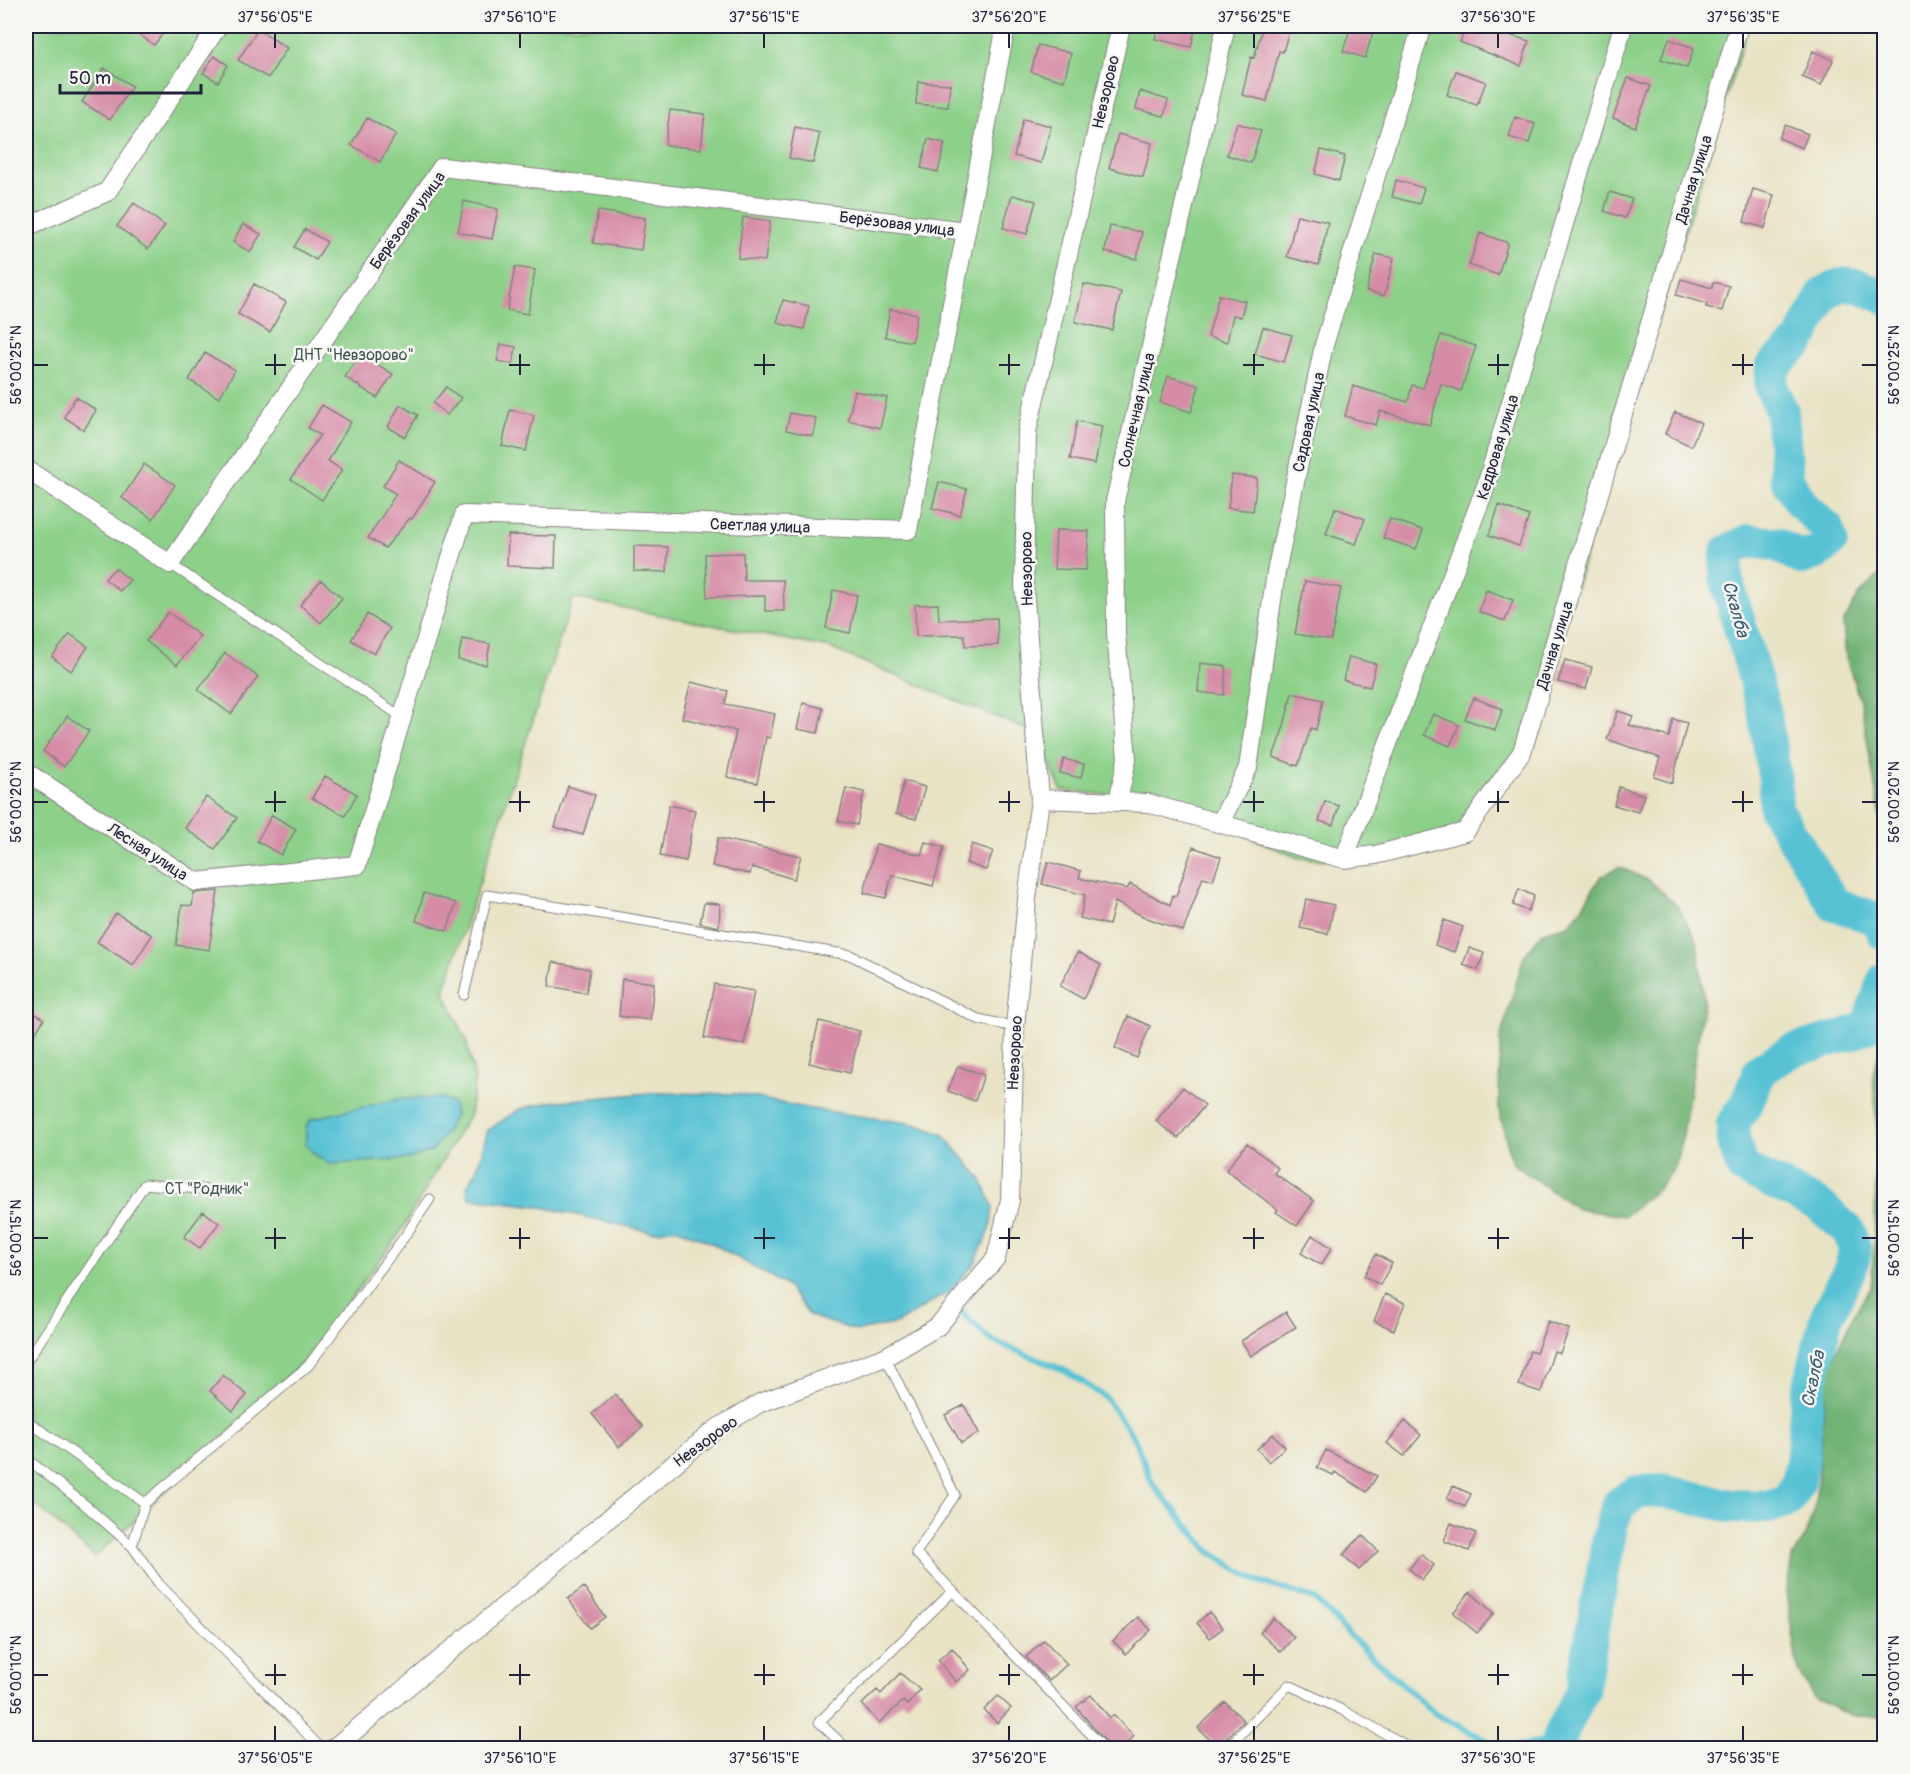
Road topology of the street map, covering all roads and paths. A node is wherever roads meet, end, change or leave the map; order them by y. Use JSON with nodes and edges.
{"nodes":[{"id":1,"x":218,"y":26,"type":"edge"},
{"id":2,"x":1006,"y":26,"type":"edge"},
{"id":3,"x":1121,"y":26,"type":"edge"},
{"id":4,"x":1226,"y":26,"type":"edge"},
{"id":5,"x":1422,"y":26,"type":"edge"},
{"id":6,"x":1623,"y":26,"type":"edge"},
{"id":7,"x":1739,"y":26,"type":"edge"},
{"id":8,"x":26,"y":227,"type":"edge"},
{"id":9,"x":966,"y":231,"type":"junction"},
{"id":10,"x":26,"y":469,"type":"edge"},
{"id":11,"x":170,"y":564,"type":"junction"},
{"id":12,"x":402,"y":717,"type":"junction"},
{"id":13,"x":26,"y":772,"type":"edge"},
{"id":14,"x":1040,"y":799,"type":"junction"},
{"id":15,"x":1118,"y":801,"type":"junction"},
{"id":16,"x":1220,"y":823,"type":"junction"},
{"id":17,"x":1344,"y":859,"type":"junction"},
{"id":18,"x":357,"y":865,"type":"joint"},
{"id":19,"x":464,"y":995,"type":"dead end"},
{"id":20,"x":1015,"y":1027,"type":"junction"},
{"id":21,"x":210,"y":1190,"type":"dead end"},
{"id":22,"x":430,"y":1199,"type":"dead end"},
{"id":23,"x":885,"y":1357,"type":"junction"},
{"id":24,"x":26,"y":1362,"type":"edge"},
{"id":25,"x":26,"y":1420,"type":"edge"},
{"id":26,"x":26,"y":1458,"type":"edge"},
{"id":27,"x":145,"y":1503,"type":"junction"},
{"id":28,"x":132,"y":1546,"type":"junction"},
{"id":29,"x":952,"y":1592,"type":"junction"},
{"id":30,"x":321,"y":1749,"type":"edge"},
{"id":31,"x":334,"y":1749,"type":"edge"},
{"id":32,"x":846,"y":1749,"type":"edge"},
{"id":33,"x":1104,"y":1749,"type":"edge"},
{"id":34,"x":1227,"y":1749,"type":"edge"},
{"id":35,"x":1411,"y":1749,"type":"edge"}],
"edges":[{"from":1,"to":8,"type":"street"},
{"from":2,"to":9,"type":"street","name":"Светлая улица"},
{"from":3,"to":14,"type":"street","name":"Невзорово"},
{"from":4,"to":15,"type":"street","name":"Солнечная улица"},
{"from":5,"to":16,"type":"street","name":"Садовая улица"},
{"from":6,"to":17,"type":"street","name":"Кедровая улица"},
{"from":7,"to":17,"type":"street","name":"Дачная улица"},
{"from":9,"to":11,"type":"street","name":"Берёзовая улица"},
{"from":9,"to":12,"type":"street","name":"Светлая улица"},
{"from":10,"to":11,"type":"street"},
{"from":11,"to":12,"type":"lane"},
{"from":12,"to":18,"type":"street","name":"Светлая улица"},
{"from":13,"to":18,"type":"street","name":"Лесная улица"},
{"from":14,"to":15,"type":"street","name":"Дачная улица"},
{"from":14,"to":20,"type":"street","name":"Невзорово"},
{"from":15,"to":16,"type":"street","name":"Дачная улица"},
{"from":16,"to":17,"type":"street","name":"Дачная улица"},
{"from":19,"to":20,"type":"lane"},
{"from":20,"to":23,"type":"street","name":"Невзорово"},
{"from":21,"to":24,"type":"lane"},
{"from":22,"to":27,"type":"lane"},
{"from":23,"to":29,"type":"lane"},
{"from":23,"to":31,"type":"street","name":"Невзорово"},
{"from":25,"to":27,"type":"lane"},
{"from":26,"to":28,"type":"lane"},
{"from":27,"to":28,"type":"lane"},
{"from":28,"to":30,"type":"lane"},
{"from":29,"to":32,"type":"lane"},
{"from":29,"to":33,"type":"lane"},
{"from":34,"to":35,"type":"lane"}]}
